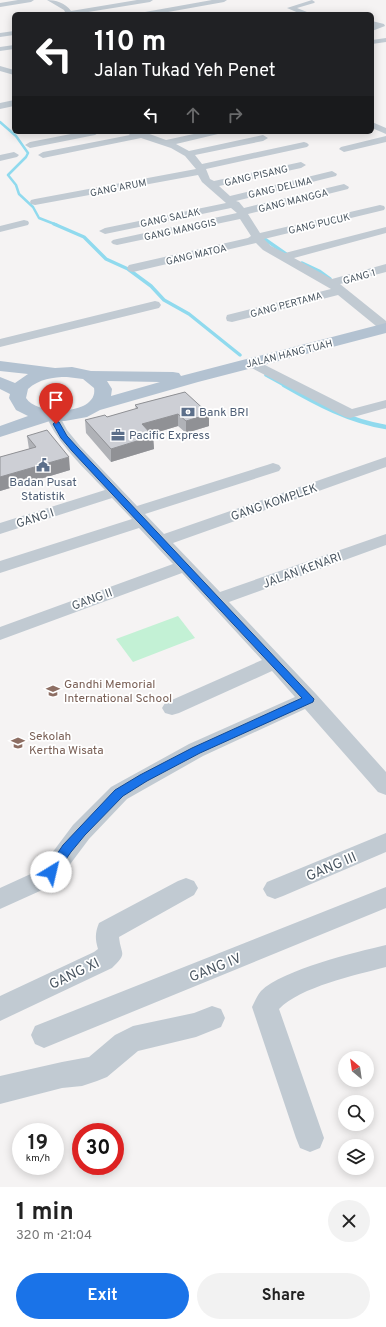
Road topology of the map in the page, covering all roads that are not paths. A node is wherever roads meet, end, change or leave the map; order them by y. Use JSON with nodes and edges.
{"nodes":[{"id":1,"x":31,"y":0,"type":"edge"},
{"id":2,"x":50,"y":0,"type":"edge"},
{"id":3,"x":150,"y":0,"type":"edge"},
{"id":4,"x":224,"y":0,"type":"edge"},
{"id":5,"x":308,"y":0,"type":"edge"},
{"id":6,"x":0,"y":5,"type":"edge"},
{"id":7,"x":69,"y":12,"type":"edge"},
{"id":8,"x":76,"y":12,"type":"edge"},
{"id":9,"x":156,"y":12,"type":"edge"},
{"id":10,"x":302,"y":12,"type":"edge"},
{"id":11,"x":374,"y":23,"type":"edge"},
{"id":12,"x":374,"y":28,"type":"edge"},
{"id":13,"x":374,"y":30,"type":"edge"},
{"id":14,"x":12,"y":33,"type":"edge"},
{"id":15,"x":0,"y":35,"type":"edge"},
{"id":16,"x":386,"y":36,"type":"edge"},
{"id":17,"x":386,"y":40,"type":"edge"},
{"id":18,"x":374,"y":42,"type":"edge"},
{"id":19,"x":12,"y":47,"type":"edge"},
{"id":20,"x":0,"y":49,"type":"edge"},
{"id":21,"x":0,"y":68,"type":"edge"},
{"id":22,"x":10,"y":70,"type":"edge"},
{"id":23,"x":0,"y":72,"type":"edge"},
{"id":24,"x":0,"y":78,"type":"edge"},
{"id":25,"x":12,"y":103,"type":"edge"},
{"id":26,"x":0,"y":106,"type":"edge"},
{"id":27,"x":374,"y":126,"type":"edge"},
{"id":28,"x":386,"y":131,"type":"edge"},
{"id":29,"x":85,"y":134,"type":"edge"},
{"id":30,"x":116,"y":134,"type":"edge"},
{"id":31,"x":137,"y":134,"type":"edge"},
{"id":32,"x":150,"y":134,"type":"edge"},
{"id":33,"x":206,"y":134,"type":"edge"},
{"id":34,"x":143,"y":136,"type":"junction"},
{"id":35,"x":262,"y":138,"type":"dead end"},
{"id":36,"x":386,"y":138,"type":"edge"},
{"id":37,"x":167,"y":143,"type":"junction"},
{"id":38,"x":30,"y":145,"type":"dead end"},
{"id":39,"x":304,"y":146,"type":"dead end"},
{"id":40,"x":344,"y":149,"type":"dead end"},
{"id":41,"x":188,"y":154,"type":"junction"},
{"id":42,"x":14,"y":155,"type":"dead end"},
{"id":43,"x":0,"y":158,"type":"edge"},
{"id":44,"x":300,"y":165,"type":"dead end"},
{"id":45,"x":332,"y":174,"type":"dead end"},
{"id":46,"x":205,"y":176,"type":"junction"},
{"id":47,"x":344,"y":187,"type":"dead end"},
{"id":48,"x":97,"y":200,"type":"dead end"},
{"id":49,"x":35,"y":202,"type":"dead end"},
{"id":50,"x":380,"y":208,"type":"dead end"},
{"id":51,"x":239,"y":210,"type":"junction"},
{"id":52,"x":24,"y":224,"type":"dead end"},
{"id":53,"x":0,"y":229,"type":"edge"},
{"id":54,"x":386,"y":230,"type":"edge"},
{"id":55,"x":106,"y":231,"type":"dead end"},
{"id":56,"x":258,"y":237,"type":"junction"},
{"id":57,"x":117,"y":238,"type":"dead end"},
{"id":58,"x":132,"y":248,"type":"dead end"},
{"id":59,"x":283,"y":257,"type":"junction"},
{"id":60,"x":133,"y":268,"type":"dead end"},
{"id":61,"x":386,"y":268,"type":"edge"},
{"id":62,"x":336,"y":286,"type":"junction"},
{"id":63,"x":155,"y":305,"type":"dead end"},
{"id":64,"x":232,"y":318,"type":"dead end"},
{"id":65,"x":386,"y":328,"type":"edge"},
{"id":66,"x":0,"y":343,"type":"edge"},
{"id":67,"x":253,"y":362,"type":"junction"},
{"id":68,"x":0,"y":366,"type":"edge"},
{"id":69,"x":62,"y":372,"type":"junction"},
{"id":70,"x":89,"y":376,"type":"junction"},
{"id":71,"x":192,"y":378,"type":"junction"},
{"id":72,"x":0,"y":382,"type":"edge"},
{"id":73,"x":12,"y":397,"type":"junction"},
{"id":74,"x":386,"y":404,"type":"edge"},
{"id":75,"x":95,"y":406,"type":"junction"},
{"id":76,"x":56,"y":420,"type":"junction"},
{"id":77,"x":0,"y":432,"type":"edge"},
{"id":78,"x":386,"y":462,"type":"edge"},
{"id":79,"x":274,"y":468,"type":"dead end"},
{"id":80,"x":116,"y":492,"type":"junction"},
{"id":81,"x":139,"y":517,"type":"junction"},
{"id":82,"x":0,"y":529,"type":"edge"},
{"id":83,"x":386,"y":539,"type":"edge"},
{"id":84,"x":161,"y":541,"type":"junction"},
{"id":85,"x":185,"y":566,"type":"junction"},
{"id":86,"x":0,"y":567,"type":"edge"},
{"id":87,"x":217,"y":600,"type":"junction"},
{"id":88,"x":0,"y":634,"type":"edge"},
{"id":89,"x":275,"y":662,"type":"junction"},
{"id":90,"x":309,"y":699,"type":"junction"},
{"id":91,"x":172,"y":708,"type":"dead end"},
{"id":92,"x":383,"y":777,"type":"edge"},
{"id":93,"x":386,"y":842,"type":"edge"},
{"id":94,"x":186,"y":888,"type":"dead end"},
{"id":95,"x":275,"y":889,"type":"dead end"},
{"id":96,"x":386,"y":897,"type":"edge"},
{"id":97,"x":0,"y":899,"type":"edge"},
{"id":98,"x":386,"y":956,"type":"edge"},
{"id":99,"x":0,"y":1009,"type":"edge"},
{"id":100,"x":212,"y":1018,"type":"dead end"},
{"id":101,"x":44,"y":1035,"type":"dead end"},
{"id":102,"x":0,"y":1090,"type":"edge"},
{"id":103,"x":310,"y":1138,"type":"dead end"}],
"edges":[{"from":1,"to":6,"type":"street"},
{"from":2,"to":7,"type":"street"},
{"from":3,"to":8,"type":"street"},
{"from":4,"to":9,"type":"street"},
{"from":5,"to":10,"type":"street"},
{"from":11,"to":12,"type":"street"},
{"from":13,"to":16,"type":"street"},
{"from":14,"to":15,"type":"street"},
{"from":17,"to":18,"type":"street"},
{"from":19,"to":20,"type":"street"},
{"from":21,"to":22,"type":"street"},
{"from":22,"to":23,"type":"street"},
{"from":22,"to":24,"type":"street"},
{"from":25,"to":26,"type":"street"},
{"from":27,"to":28,"type":"street"},
{"from":29,"to":38,"type":"street"},
{"from":30,"to":34,"type":"street"},
{"from":31,"to":34,"type":"street"},
{"from":32,"to":34,"type":"street"},
{"from":33,"to":37,"type":"street"},
{"from":34,"to":37,"type":"street"},
{"from":35,"to":41,"type":"street"},
{"from":36,"to":40,"type":"street"},
{"from":37,"to":41,"type":"street"},
{"from":39,"to":46,"type":"street"},
{"from":41,"to":46,"type":"street"},
{"from":42,"to":43,"type":"street"},
{"from":44,"to":46,"type":"street","name":"GANG PISANG"},
{"from":45,"to":51,"type":"street","name":"GANG DELIMA"},
{"from":46,"to":48,"type":"street"},
{"from":46,"to":49,"type":"street","name":"GANG ARUM"},
{"from":46,"to":51,"type":"street"},
{"from":47,"to":51,"type":"street","name":"GANG MANGGA"},
{"from":50,"to":56,"type":"street","name":"GANG PUCUK"},
{"from":51,"to":55,"type":"street","name":"GANG SALAK"},
{"from":51,"to":56,"type":"street"},
{"from":51,"to":57,"type":"street","name":"GANG MANGGIS"},
{"from":51,"to":58,"type":"street"},
{"from":52,"to":53,"type":"street"},
{"from":54,"to":59,"type":"street"},
{"from":56,"to":59,"type":"street"},
{"from":56,"to":60,"type":"street","name":"GANG MATOA"},
{"from":59,"to":62,"type":"street"},
{"from":61,"to":62,"type":"street","name":"GANG 1"},
{"from":62,"to":64,"type":"street","name":"GANG PERTAMA"},
{"from":62,"to":65,"type":"street"},
{"from":63,"to":66,"type":"street"},
{"from":65,"to":67,"type":"main road","name":"JALAN HANG TUAH"},
{"from":67,"to":71,"type":"main road","name":"JALAN HANG TUAH"},
{"from":67,"to":74,"type":"street"},
{"from":68,"to":69,"type":"main road"},
{"from":69,"to":70,"type":"main road","name":"JALAN HANG TUAH"},
{"from":69,"to":73,"type":"main road"},
{"from":70,"to":71,"type":"main road","name":"JALAN HANG TUAH"},
{"from":70,"to":75,"type":"main road"},
{"from":71,"to":75,"type":"main road","name":"JALAN HANG TUAH"},
{"from":72,"to":73,"type":"main road"},
{"from":73,"to":76,"type":"main road"},
{"from":75,"to":76,"type":"main road","name":"JALAN HANG TUAH"},
{"from":76,"to":77,"type":"main road","name":"JALAN HANG TUAH"},
{"from":76,"to":80,"type":"street"},
{"from":78,"to":84,"type":"street","name":"GANG KOMPLEK"},
{"from":79,"to":81,"type":"street"},
{"from":80,"to":81,"type":"street"},
{"from":80,"to":82,"type":"street","name":"GANG I"},
{"from":81,"to":84,"type":"street"},
{"from":81,"to":86,"type":"street"},
{"from":83,"to":87,"type":"street","name":"JALAN KENARI"},
{"from":84,"to":85,"type":"street"},
{"from":85,"to":87,"type":"street"},
{"from":85,"to":88,"type":"street","name":"GANG II"},
{"from":87,"to":89,"type":"street"},
{"from":89,"to":90,"type":"street"},
{"from":89,"to":91,"type":"street"},
{"from":90,"to":92,"type":"street"},
{"from":90,"to":97,"type":"street"},
{"from":93,"to":95,"type":"street","name":"GANG III"},
{"from":94,"to":99,"type":"street","name":"GANG XI"},
{"from":96,"to":101,"type":"street","name":"GANG IV"},
{"from":98,"to":103,"type":"street"},
{"from":100,"to":102,"type":"street"}]}
